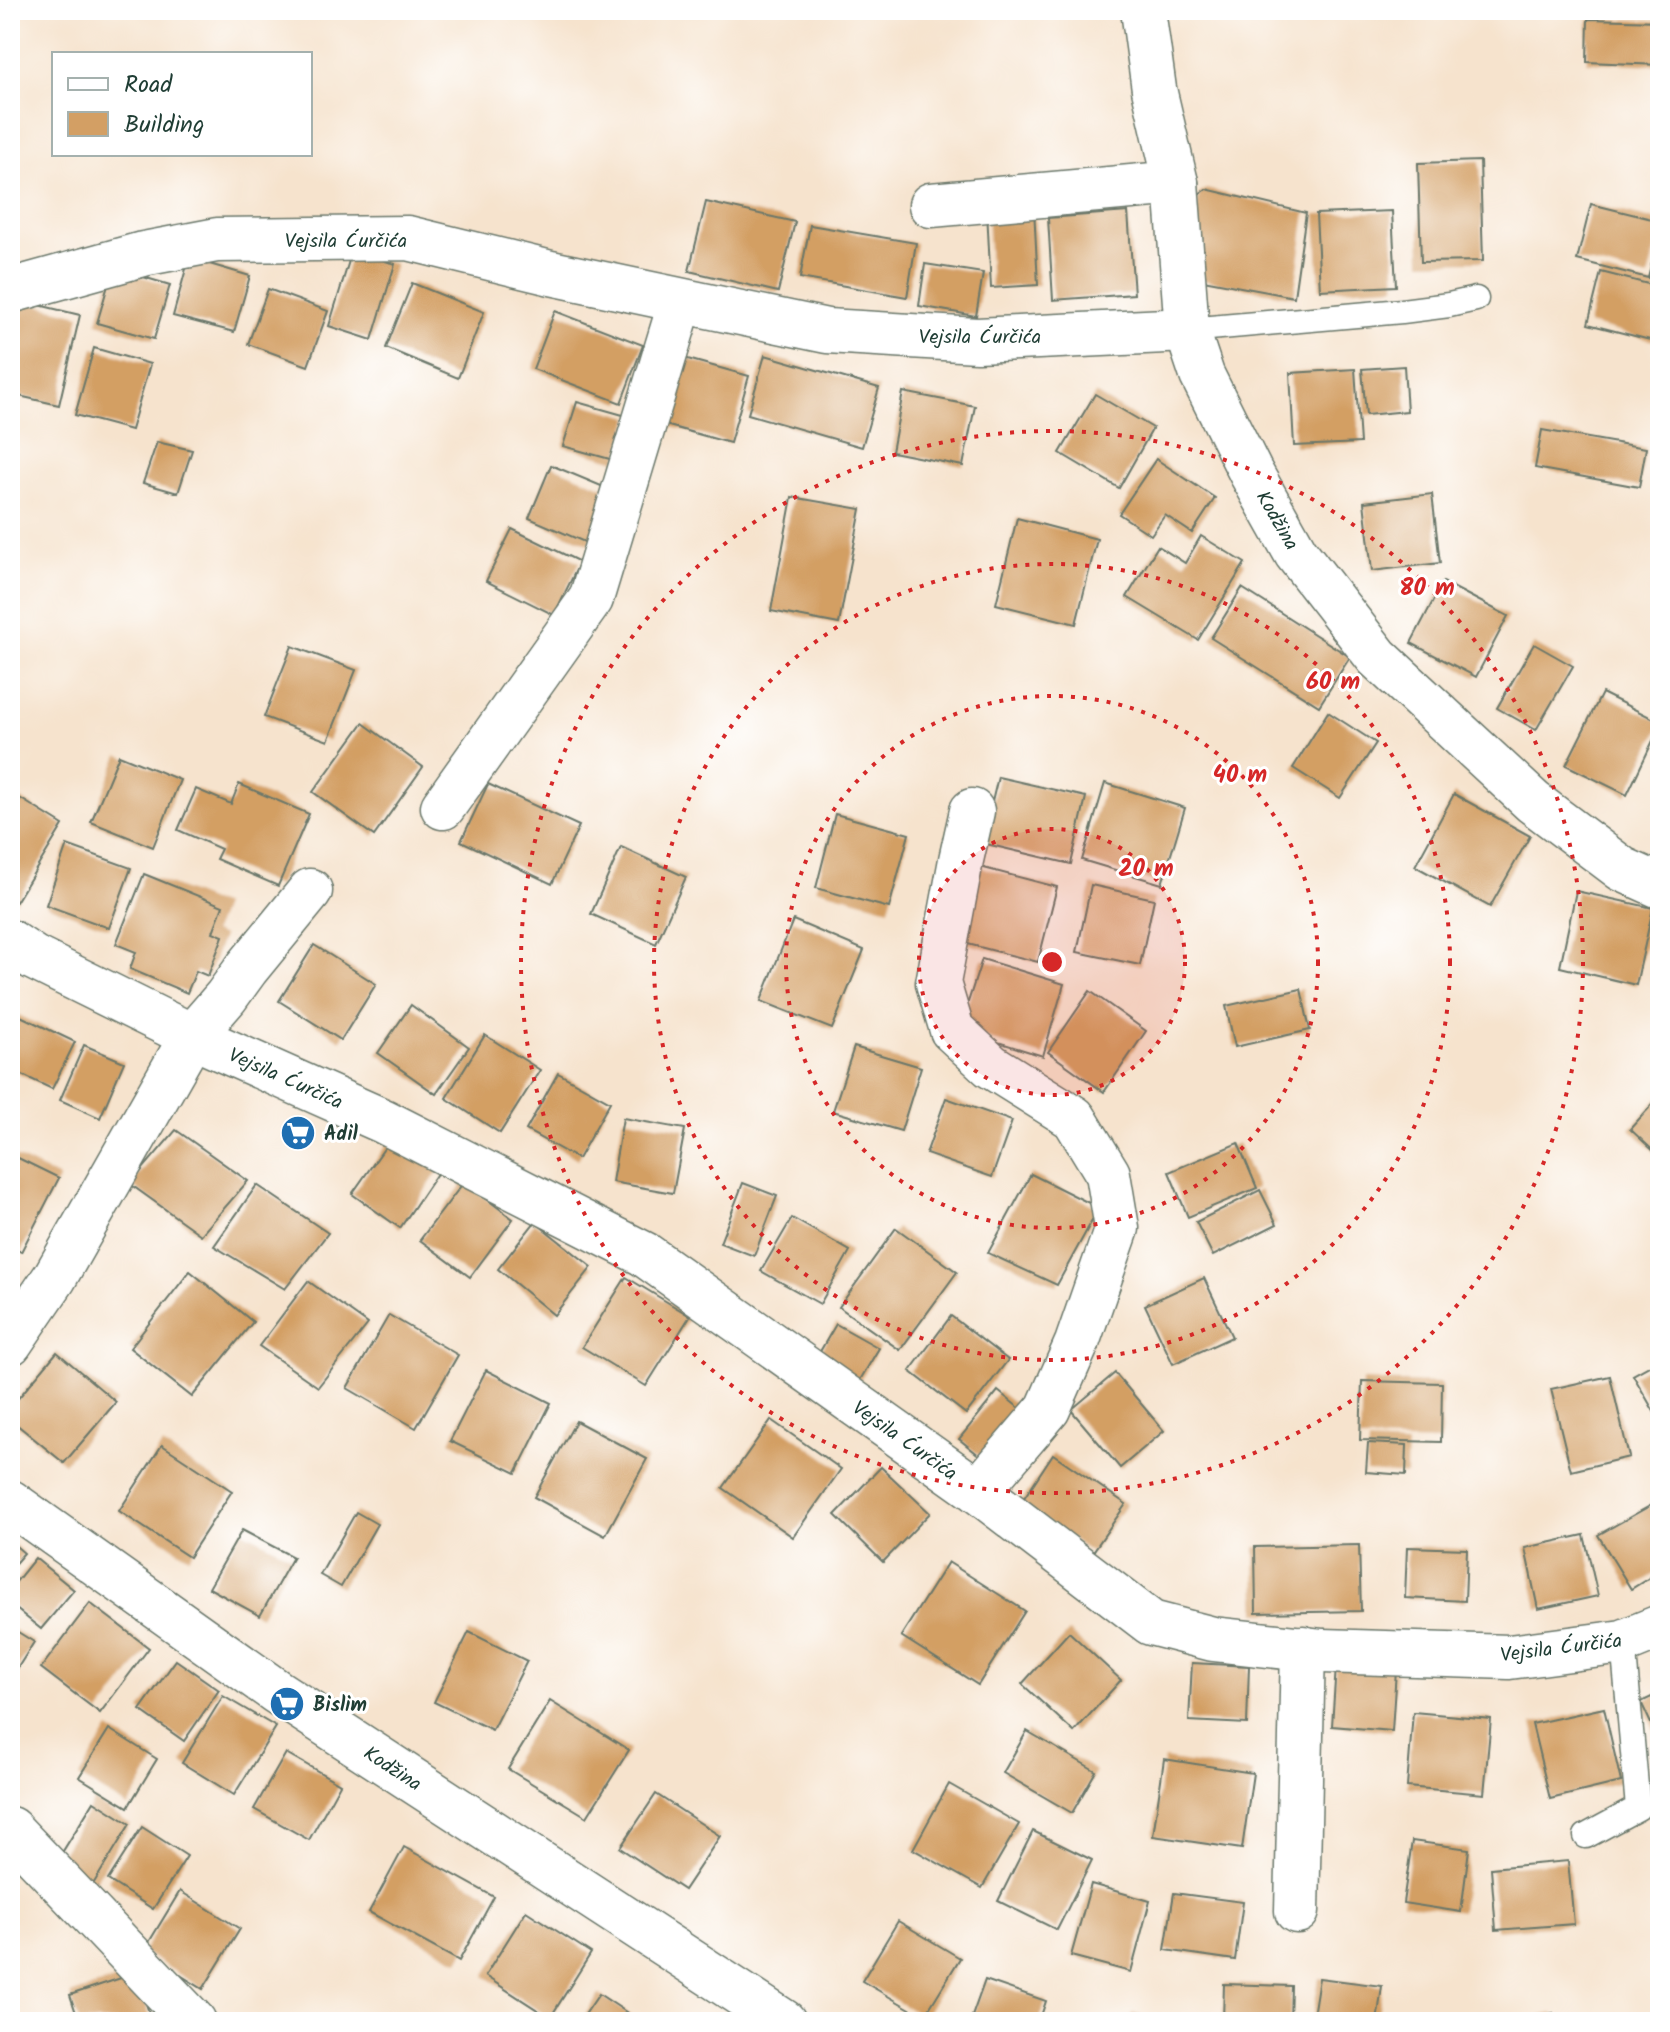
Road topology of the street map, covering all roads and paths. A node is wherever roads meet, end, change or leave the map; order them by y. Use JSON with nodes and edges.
{"nodes":[{"id":1,"x":1143,"y":10,"type":"edge"},
{"id":2,"x":1176,"y":183,"type":"junction"},
{"id":3,"x":931,"y":205,"type":"dead end"},
{"id":4,"x":17,"y":287,"type":"edge"},
{"id":5,"x":1476,"y":299,"type":"dead end"},
{"id":6,"x":681,"y":301,"type":"junction"},
{"id":7,"x":1187,"y":330,"type":"junction"},
{"id":8,"x":443,"y":807,"type":"dead end"},
{"id":9,"x":972,"y":811,"type":"dead end"},
{"id":10,"x":1660,"y":886,"type":"edge"},
{"id":11,"x":310,"y":891,"type":"dead end"},
{"id":12,"x":10,"y":942,"type":"edge"},
{"id":13,"x":192,"y":1036,"type":"junction"},
{"id":14,"x":14,"y":1330,"type":"edge"},
{"id":15,"x":978,"y":1491,"type":"junction"},
{"id":16,"x":10,"y":1502,"type":"edge"},
{"id":17,"x":1642,"y":1634,"type":"edge"},
{"id":18,"x":1303,"y":1648,"type":"junction"},
{"id":19,"x":10,"y":1829,"type":"edge"},
{"id":20,"x":1586,"y":1836,"type":"dead end"},
{"id":21,"x":1297,"y":1911,"type":"dead end"},
{"id":22,"x":194,"y":2022,"type":"edge"},
{"id":23,"x":784,"y":2022,"type":"edge"}],
"edges":[{"from":1,"to":2,"type":"street","name":"Kodžina"},
{"from":2,"to":3,"type":"street"},
{"from":2,"to":7,"type":"street","name":"Kodžina"},
{"from":4,"to":6,"type":"street","name":"Vejsila Ćurčića"},
{"from":5,"to":7,"type":"lane"},
{"from":6,"to":7,"type":"street","name":"Vejsila Ćurčića"},
{"from":6,"to":8,"type":"street"},
{"from":7,"to":10,"type":"street","name":"Kodžina"},
{"from":9,"to":15,"type":"street"},
{"from":11,"to":13,"type":"street"},
{"from":12,"to":13,"type":"street","name":"Vejsila Ćurčića"},
{"from":13,"to":14,"type":"street"},
{"from":13,"to":15,"type":"street","name":"Vejsila Ćurčića"},
{"from":15,"to":18,"type":"street","name":"Vejsila Ćurčića"},
{"from":16,"to":23,"type":"street","name":"Kodžina"},
{"from":17,"to":18,"type":"street","name":"Vejsila Ćurčića"},
{"from":17,"to":20,"type":"lane"},
{"from":18,"to":21,"type":"street"},
{"from":19,"to":22,"type":"street"}]}
